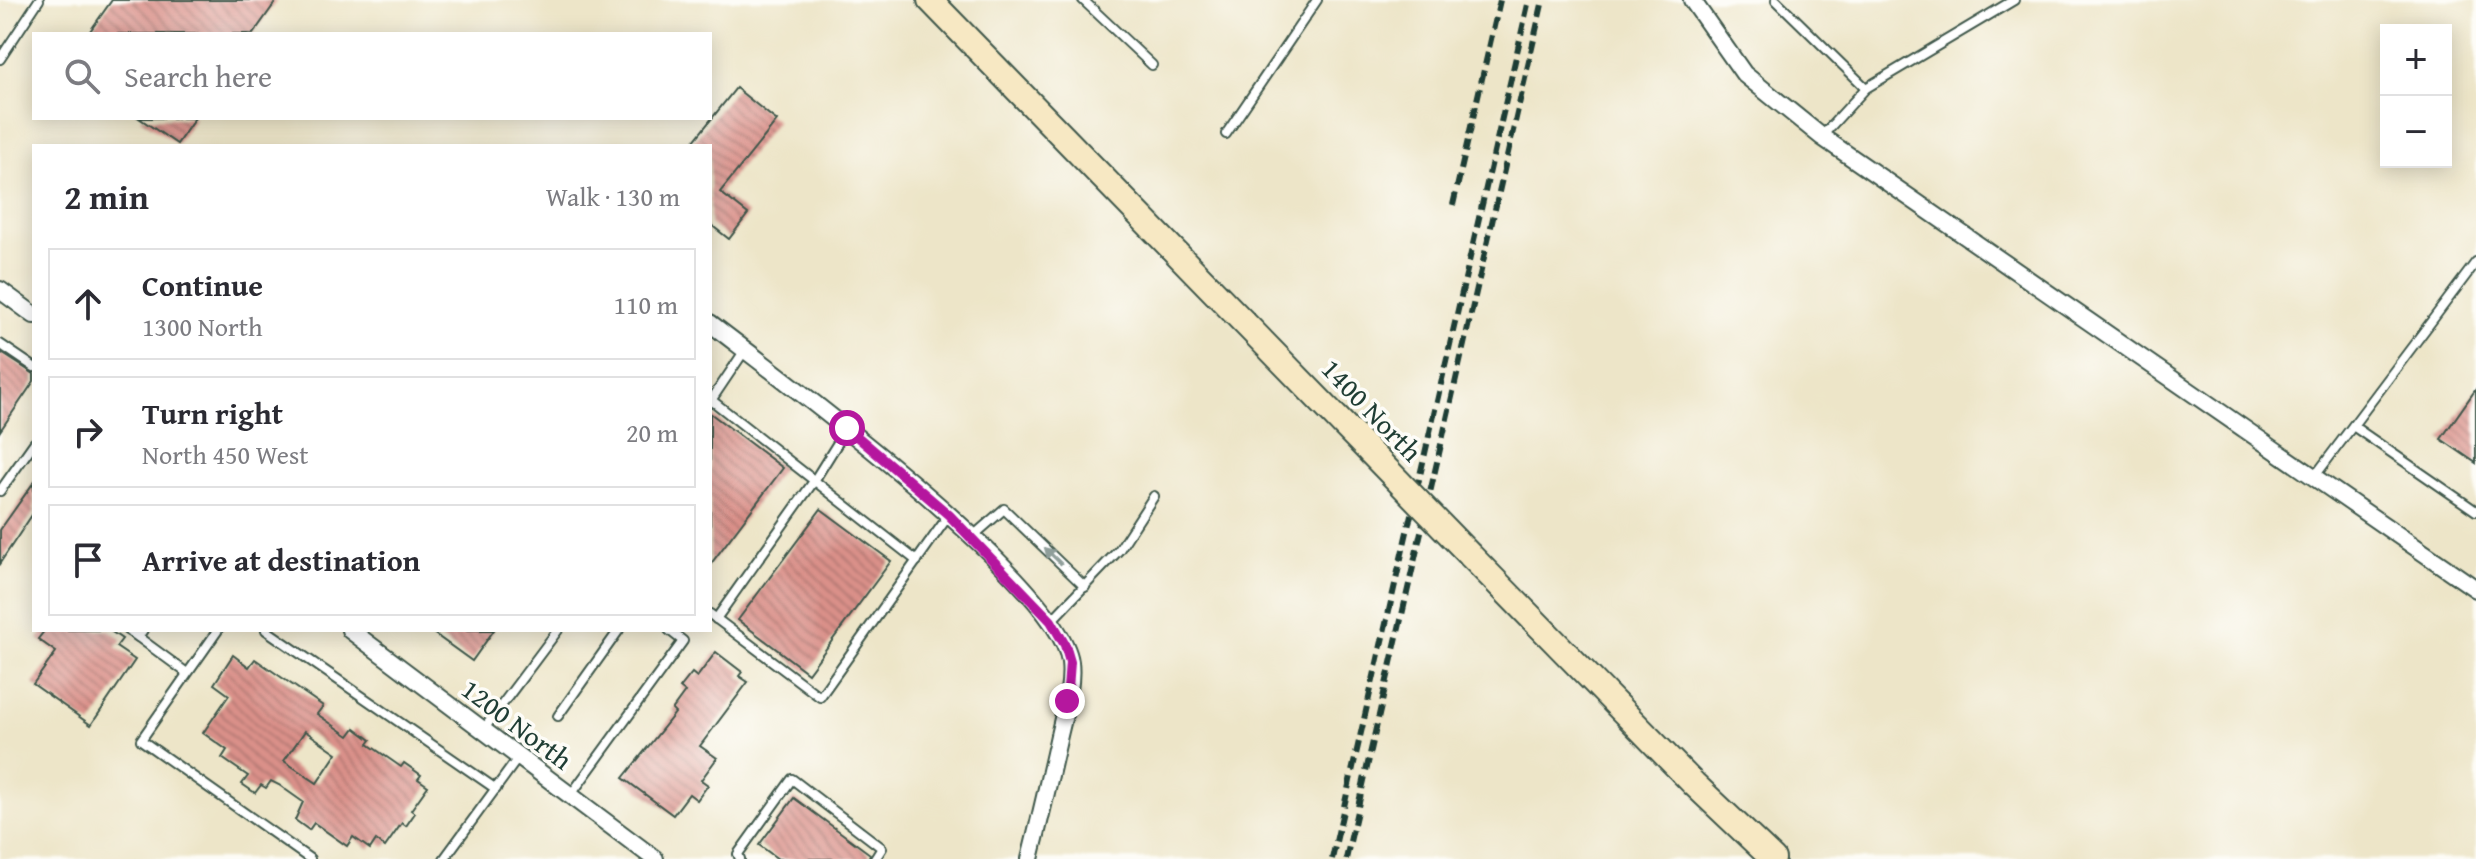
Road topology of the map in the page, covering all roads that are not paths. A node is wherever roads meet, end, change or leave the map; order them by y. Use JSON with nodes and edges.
{"nodes":[{"id":1,"x":39,"y":0,"type":"edge"},
{"id":2,"x":930,"y":0,"type":"edge"},
{"id":3,"x":1083,"y":0,"type":"edge"},
{"id":4,"x":1317,"y":0,"type":"edge"},
{"id":5,"x":1692,"y":0,"type":"edge"},
{"id":6,"x":1776,"y":0,"type":"edge"},
{"id":7,"x":2014,"y":0,"type":"edge"},
{"id":8,"x":0,"y":59,"type":"edge"},
{"id":9,"x":1152,"y":65,"type":"dead end"},
{"id":10,"x":1866,"y":88,"type":"junction"},
{"id":11,"x":1226,"y":134,"type":"dead end"},
{"id":12,"x":1822,"y":137,"type":"junction"},
{"id":13,"x":2476,"y":262,"type":"edge"},
{"id":14,"x":0,"y":290,"type":"edge"},
{"id":15,"x":32,"y":314,"type":"edge"},
{"id":16,"x":712,"y":325,"type":"edge"},
{"id":17,"x":0,"y":344,"type":"edge"},
{"id":18,"x":745,"y":350,"type":"junction"},
{"id":19,"x":32,"y":366,"type":"edge"},
{"id":20,"x":712,"y":398,"type":"edge"},
{"id":21,"x":712,"y":403,"type":"edge"},
{"id":22,"x":2353,"y":426,"type":"junction"},
{"id":23,"x":847,"y":428,"type":"junction"},
{"id":24,"x":32,"y":446,"type":"edge"},
{"id":25,"x":2315,"y":476,"type":"junction"},
{"id":26,"x":814,"y":481,"type":"junction"},
{"id":27,"x":0,"y":491,"type":"edge"},
{"id":28,"x":1154,"y":496,"type":"dead end"},
{"id":29,"x":2476,"y":511,"type":"edge"},
{"id":30,"x":949,"y":515,"type":"junction"},
{"id":31,"x":972,"y":537,"type":"junction"},
{"id":32,"x":917,"y":561,"type":"junction"},
{"id":33,"x":1085,"y":587,"type":"junction"},
{"id":34,"x":2476,"y":589,"type":"edge"},
{"id":35,"x":713,"y":616,"type":"edge"},
{"id":36,"x":1051,"y":621,"type":"junction"},
{"id":37,"x":217,"y":632,"type":"edge"},
{"id":38,"x":269,"y":632,"type":"edge"},
{"id":39,"x":353,"y":632,"type":"edge"},
{"id":40,"x":556,"y":632,"type":"edge"},
{"id":41,"x":618,"y":632,"type":"edge"},
{"id":42,"x":672,"y":632,"type":"edge"},
{"id":43,"x":140,"y":634,"type":"edge"},
{"id":44,"x":187,"y":673,"type":"junction"},
{"id":45,"x":558,"y":716,"type":"dead end"},
{"id":46,"x":482,"y":731,"type":"junction"},
{"id":47,"x":518,"y":758,"type":"junction"},
{"id":48,"x":496,"y":789,"type":"junction"},
{"id":49,"x":570,"y":796,"type":"junction"},
{"id":50,"x":310,"y":859,"type":"edge"},
{"id":51,"x":444,"y":859,"type":"edge"},
{"id":52,"x":655,"y":859,"type":"edge"},
{"id":53,"x":740,"y":859,"type":"edge"},
{"id":54,"x":875,"y":859,"type":"edge"},
{"id":55,"x":1030,"y":859,"type":"edge"},
{"id":56,"x":1773,"y":859,"type":"edge"}],
"edges":[{"from":1,"to":8,"type":"lane"},
{"from":2,"to":56,"type":"main road","name":"1400 North","bridge":true},
{"from":3,"to":9,"type":"lane"},
{"from":4,"to":11,"type":"lane"},
{"from":5,"to":12,"type":"street"},
{"from":6,"to":10,"type":"lane"},
{"from":7,"to":10,"type":"lane"},
{"from":10,"to":12,"type":"lane"},
{"from":12,"to":25,"type":"street"},
{"from":13,"to":22,"type":"lane"},
{"from":14,"to":15,"type":"street"},
{"from":16,"to":18,"type":"street"},
{"from":17,"to":19,"type":"lane"},
{"from":18,"to":20,"type":"lane"},
{"from":18,"to":23,"type":"street"},
{"from":21,"to":26,"type":"lane"},
{"from":22,"to":25,"type":"lane"},
{"from":22,"to":29,"type":"lane"},
{"from":23,"to":26,"type":"lane"},
{"from":23,"to":30,"type":"street"},
{"from":24,"to":27,"type":"lane"},
{"from":25,"to":34,"type":"street"},
{"from":26,"to":32,"type":"lane"},
{"from":26,"to":35,"type":"lane"},
{"from":28,"to":33,"type":"lane"},
{"from":30,"to":31,"type":"street"},
{"from":30,"to":32,"type":"lane"},
{"from":33,"to":31,"type":"lane","one_way":true},
{"from":31,"to":36,"type":"street"},
{"from":32,"to":35,"type":"lane"},
{"from":33,"to":36,"type":"lane"},
{"from":36,"to":55,"type":"street"},
{"from":37,"to":44,"type":"lane"},
{"from":38,"to":48,"type":"lane"},
{"from":39,"to":46,"type":"street","name":"1200 North"},
{"from":40,"to":46,"type":"lane"},
{"from":41,"to":45,"type":"lane"},
{"from":42,"to":49,"type":"lane"},
{"from":43,"to":44,"type":"lane"},
{"from":44,"to":50,"type":"lane"},
{"from":46,"to":47,"type":"street","name":"1200 North"},
{"from":47,"to":48,"type":"lane"},
{"from":47,"to":49,"type":"street","name":"1200 North"},
{"from":48,"to":51,"type":"lane"},
{"from":49,"to":52,"type":"street","name":"1200 North"},
{"from":53,"to":54,"type":"lane"}]}
